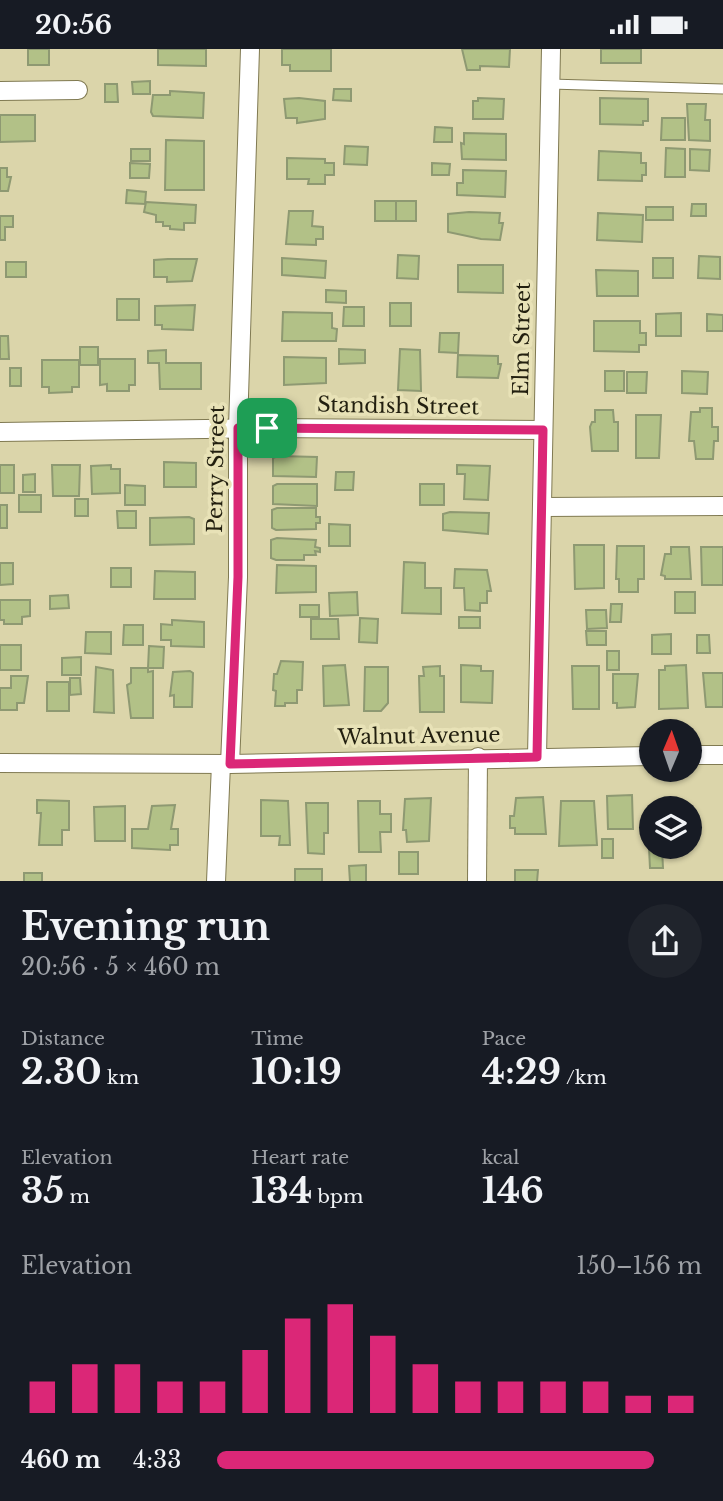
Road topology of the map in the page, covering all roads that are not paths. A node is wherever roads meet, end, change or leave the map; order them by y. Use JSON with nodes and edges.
{"nodes":[{"id":1,"x":250,"y":49,"type":"edge"},
{"id":2,"x":551,"y":49,"type":"edge"},
{"id":3,"x":551,"y":84,"type":"junction"},
{"id":4,"x":723,"y":89,"type":"edge"},
{"id":5,"x":78,"y":90,"type":"dead end"},
{"id":6,"x":0,"y":91,"type":"edge"},
{"id":7,"x":238,"y":428,"type":"junction"},
{"id":8,"x":543,"y":430,"type":"junction"},
{"id":9,"x":0,"y":432,"type":"edge"},
{"id":10,"x":723,"y":506,"type":"edge"},
{"id":11,"x":542,"y":507,"type":"junction"},
{"id":12,"x":639,"y":755,"type":"edge"},
{"id":13,"x":702,"y":755,"type":"edge"},
{"id":14,"x":723,"y":755,"type":"edge"},
{"id":15,"x":478,"y":757,"type":"junction"},
{"id":16,"x":537,"y":757,"type":"junction"},
{"id":17,"x":0,"y":763,"type":"edge"},
{"id":18,"x":225,"y":764,"type":"junction"},
{"id":19,"x":216,"y":881,"type":"edge"},
{"id":20,"x":477,"y":881,"type":"edge"}],
"edges":[{"from":1,"to":7,"type":"street","name":"Perry Street"},
{"from":2,"to":3,"type":"street","name":"Elm Street"},
{"from":3,"to":4,"type":"lane"},
{"from":3,"to":8,"type":"street","name":"Elm Street"},
{"from":5,"to":6,"type":"street"},
{"from":7,"to":8,"type":"street","name":"Standish Street"},
{"from":7,"to":9,"type":"street","name":"Standish Street"},
{"from":7,"to":18,"type":"street","name":"Perry Street"},
{"from":8,"to":11,"type":"street","name":"Elm Street"},
{"from":10,"to":11,"type":"street"},
{"from":11,"to":16,"type":"street","name":"Elm Street"},
{"from":12,"to":16,"type":"street","name":"Walnut Avenue"},
{"from":13,"to":14,"type":"street"},
{"from":15,"to":16,"type":"street","name":"Walnut Avenue"},
{"from":15,"to":18,"type":"street","name":"Walnut Avenue"},
{"from":15,"to":20,"type":"street"},
{"from":17,"to":18,"type":"street","name":"Walnut Avenue"},
{"from":18,"to":19,"type":"street","name":"Perry Street"}]}
